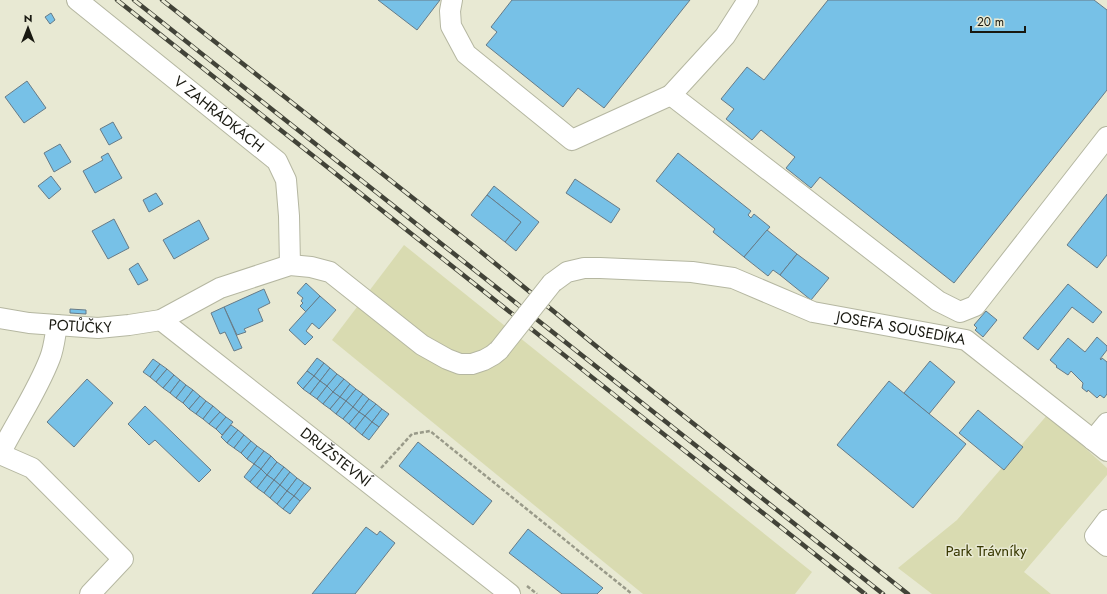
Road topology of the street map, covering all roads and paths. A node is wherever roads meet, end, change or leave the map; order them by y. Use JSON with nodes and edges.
{"nodes":[{"id":1,"x":77,"y":0,"type":"edge"},
{"id":2,"x":452,"y":0,"type":"edge"},
{"id":3,"x":748,"y":0,"type":"edge"},
{"id":4,"x":671,"y":95,"type":"junction"},
{"id":5,"x":1107,"y":137,"type":"edge"},
{"id":6,"x":290,"y":265,"type":"junction"},
{"id":7,"x":0,"y":318,"type":"edge"},
{"id":8,"x":161,"y":320,"type":"junction"},
{"id":9,"x":58,"y":325,"type":"junction"},
{"id":10,"x":1107,"y":423,"type":"edge"},
{"id":11,"x":1100,"y":445,"type":"edge"},
{"id":12,"x":0,"y":454,"type":"edge"},
{"id":13,"x":381,"y":468,"type":"dead end"},
{"id":14,"x":1107,"y":520,"type":"edge"},
{"id":15,"x":1107,"y":546,"type":"edge"},
{"id":16,"x":90,"y":594,"type":"edge"},
{"id":17,"x":510,"y":594,"type":"edge"},
{"id":18,"x":632,"y":594,"type":"edge"}],
"edges":[{"from":1,"to":6,"type":"street","name":"V ZAHRÁDKÁCH"},
{"from":2,"to":4,"type":"street"},
{"from":3,"to":4,"type":"street"},
{"from":4,"to":5,"type":"street"},
{"from":6,"to":8,"type":"street","name":"POTŮČKY"},
{"from":6,"to":11,"type":"street","name":"JOSEFA SOUSEDÍKA","bridge":true},
{"from":7,"to":9,"type":"street","name":"POTŮČKY"},
{"from":8,"to":9,"type":"street","name":"POTŮČKY"},
{"from":8,"to":17,"type":"street","name":"DRUŽSTEVNÍ"},
{"from":9,"to":12,"type":"street"},
{"from":10,"to":11,"type":"street","name":"JOSEFA SOUSEDÍKA"},
{"from":12,"to":16,"type":"street"},
{"from":13,"to":18,"type":"path"},
{"from":14,"to":15,"type":"street"}]}
